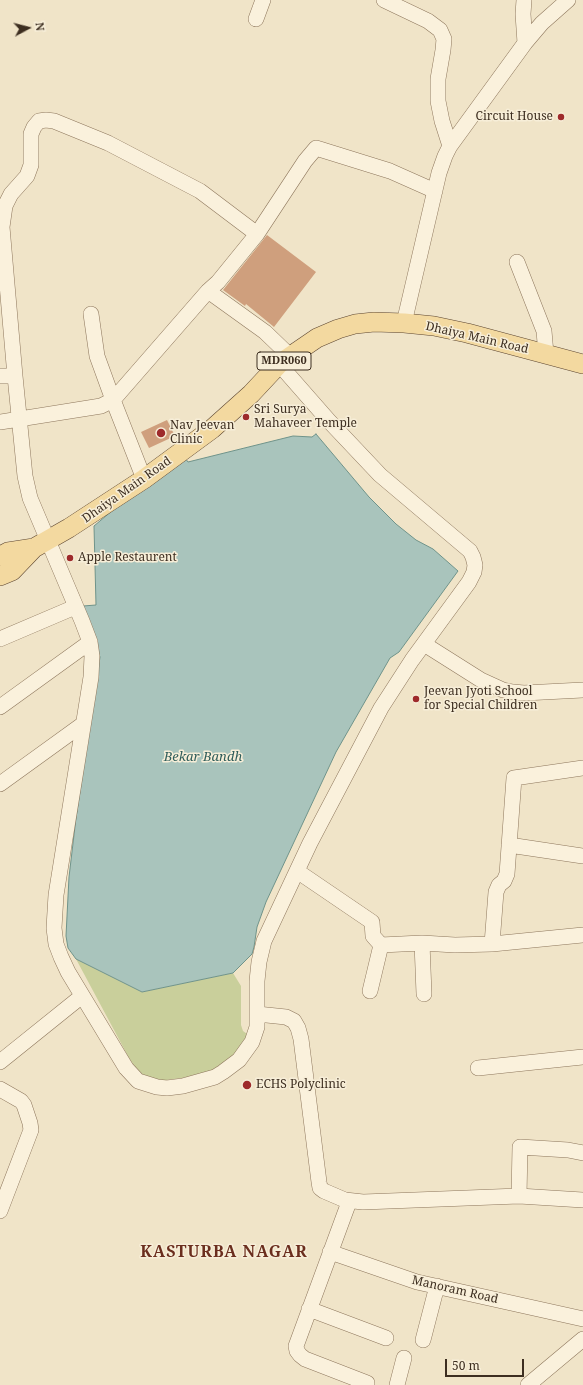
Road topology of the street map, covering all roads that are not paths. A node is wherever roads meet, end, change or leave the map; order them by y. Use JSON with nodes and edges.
{"nodes":[{"id":1,"x":263,"y":0,"type":"edge"},
{"id":2,"x":384,"y":0,"type":"edge"},
{"id":3,"x":524,"y":0,"type":"edge"},
{"id":4,"x":568,"y":0,"type":"edge"},
{"id":5,"x":256,"y":19,"type":"dead end"},
{"id":6,"x":525,"y":44,"type":"junction"},
{"id":7,"x":450,"y":146,"type":"junction"},
{"id":8,"x":435,"y":190,"type":"junction"},
{"id":9,"x":257,"y":234,"type":"junction"},
{"id":10,"x":517,"y":262,"type":"dead end"},
{"id":11,"x":208,"y":291,"type":"junction"},
{"id":12,"x":91,"y":314,"type":"dead end"},
{"id":13,"x":404,"y":322,"type":"junction"},
{"id":14,"x":546,"y":354,"type":"junction"},
{"id":15,"x":284,"y":360,"type":"junction"},
{"id":16,"x":583,"y":364,"type":"edge"},
{"id":17,"x":7,"y":376,"type":"edge"},
{"id":18,"x":112,"y":400,"type":"junction"},
{"id":19,"x":19,"y":420,"type":"junction"},
{"id":20,"x":0,"y":422,"type":"edge"},
{"id":21,"x":144,"y":480,"type":"junction"},
{"id":22,"x":41,"y":545,"type":"junction"},
{"id":23,"x":0,"y":556,"type":"edge"},
{"id":24,"x":0,"y":576,"type":"edge"},
{"id":25,"x":75,"y":607,"type":"junction"},
{"id":26,"x":0,"y":639,"type":"edge"},
{"id":27,"x":90,"y":642,"type":"junction"},
{"id":28,"x":424,"y":644,"type":"junction"},
{"id":29,"x":583,"y":690,"type":"edge"},
{"id":30,"x":0,"y":708,"type":"edge"},
{"id":31,"x":83,"y":724,"type":"junction"},
{"id":32,"x":583,"y":768,"type":"edge"},
{"id":33,"x":0,"y":784,"type":"edge"},
{"id":34,"x":509,"y":845,"type":"junction"},
{"id":35,"x":583,"y":856,"type":"edge"},
{"id":36,"x":297,"y":871,"type":"junction"},
{"id":37,"x":583,"y":935,"type":"edge"},
{"id":38,"x":422,"y":943,"type":"junction"},
{"id":39,"x":492,"y":944,"type":"junction"},
{"id":40,"x":381,"y":945,"type":"junction"},
{"id":41,"x":370,"y":991,"type":"dead end"},
{"id":42,"x":424,"y":994,"type":"dead end"},
{"id":43,"x":82,"y":996,"type":"junction"},
{"id":44,"x":258,"y":1014,"type":"junction"},
{"id":45,"x":583,"y":1057,"type":"edge"},
{"id":46,"x":0,"y":1062,"type":"edge"},
{"id":47,"x":478,"y":1068,"type":"dead end"},
{"id":48,"x":0,"y":1089,"type":"edge"},
{"id":49,"x":583,"y":1153,"type":"edge"},
{"id":50,"x":519,"y":1196,"type":"junction"},
{"id":51,"x":583,"y":1200,"type":"edge"},
{"id":52,"x":349,"y":1202,"type":"junction"},
{"id":53,"x":0,"y":1212,"type":"edge"},
{"id":54,"x":330,"y":1252,"type":"junction"},
{"id":55,"x":437,"y":1286,"type":"junction"},
{"id":56,"x":309,"y":1309,"type":"junction"},
{"id":57,"x":583,"y":1319,"type":"edge"},
{"id":58,"x":386,"y":1338,"type":"dead end"},
{"id":59,"x":583,"y":1339,"type":"edge"},
{"id":60,"x":423,"y":1340,"type":"dead end"},
{"id":61,"x":404,"y":1358,"type":"dead end"},
{"id":62,"x":367,"y":1385,"type":"edge"},
{"id":63,"x":397,"y":1385,"type":"edge"},
{"id":64,"x":528,"y":1385,"type":"edge"}],
"edges":[{"from":1,"to":5,"type":"street"},
{"from":2,"to":7,"type":"street"},
{"from":3,"to":6,"type":"street"},
{"from":4,"to":6,"type":"street"},
{"from":6,"to":7,"type":"street"},
{"from":7,"to":8,"type":"street"},
{"from":8,"to":9,"type":"street"},
{"from":8,"to":13,"type":"street"},
{"from":9,"to":11,"type":"street"},
{"from":9,"to":17,"type":"street"},
{"from":10,"to":14,"type":"street"},
{"from":11,"to":15,"type":"street"},
{"from":11,"to":18,"type":"street"},
{"from":12,"to":18,"type":"street"},
{"from":13,"to":14,"type":"main road","name":"Dhaiya Main Road","number":"MDR060"},
{"from":13,"to":15,"type":"main road","name":"Dhaiya Main Road","number":"MDR060"},
{"from":14,"to":16,"type":"main road","name":"Dhaiya Main Road","number":"MDR060"},
{"from":15,"to":21,"type":"main road","name":"Dhaiya Main Road","number":"MDR060"},
{"from":15,"to":28,"type":"street"},
{"from":17,"to":19,"type":"street"},
{"from":18,"to":19,"type":"street"},
{"from":18,"to":21,"type":"street"},
{"from":19,"to":20,"type":"street"},
{"from":19,"to":22,"type":"street"},
{"from":21,"to":22,"type":"main road","name":"Dhaiya Main Road","number":"MDR060"},
{"from":22,"to":23,"type":"main road","name":"Dhaiya Main Road","number":"MDR060"},
{"from":22,"to":24,"type":"main road","name":"Dhaiya Main Road","number":"MDR060"},
{"from":22,"to":25,"type":"street"},
{"from":25,"to":26,"type":"street"},
{"from":25,"to":27,"type":"street"},
{"from":27,"to":30,"type":"street"},
{"from":27,"to":31,"type":"street"},
{"from":28,"to":29,"type":"street"},
{"from":28,"to":36,"type":"street"},
{"from":31,"to":33,"type":"street"},
{"from":31,"to":43,"type":"street"},
{"from":32,"to":34,"type":"street"},
{"from":34,"to":35,"type":"street"},
{"from":34,"to":39,"type":"street"},
{"from":36,"to":40,"type":"street"},
{"from":36,"to":44,"type":"street"},
{"from":37,"to":39,"type":"street"},
{"from":38,"to":39,"type":"street"},
{"from":38,"to":40,"type":"street"},
{"from":38,"to":42,"type":"street"},
{"from":40,"to":41,"type":"street"},
{"from":43,"to":44,"type":"street"},
{"from":43,"to":46,"type":"street"},
{"from":44,"to":52,"type":"street"},
{"from":45,"to":47,"type":"street"},
{"from":48,"to":53,"type":"street"},
{"from":49,"to":50,"type":"street"},
{"from":50,"to":51,"type":"street"},
{"from":50,"to":52,"type":"street"},
{"from":52,"to":54,"type":"street"},
{"from":54,"to":55,"type":"street","name":"Manoram Road"},
{"from":54,"to":56,"type":"street"},
{"from":55,"to":57,"type":"street","name":"Manoram Road"},
{"from":55,"to":60,"type":"street"},
{"from":56,"to":58,"type":"street"},
{"from":56,"to":62,"type":"street"},
{"from":59,"to":64,"type":"street"},
{"from":61,"to":63,"type":"street"}]}
